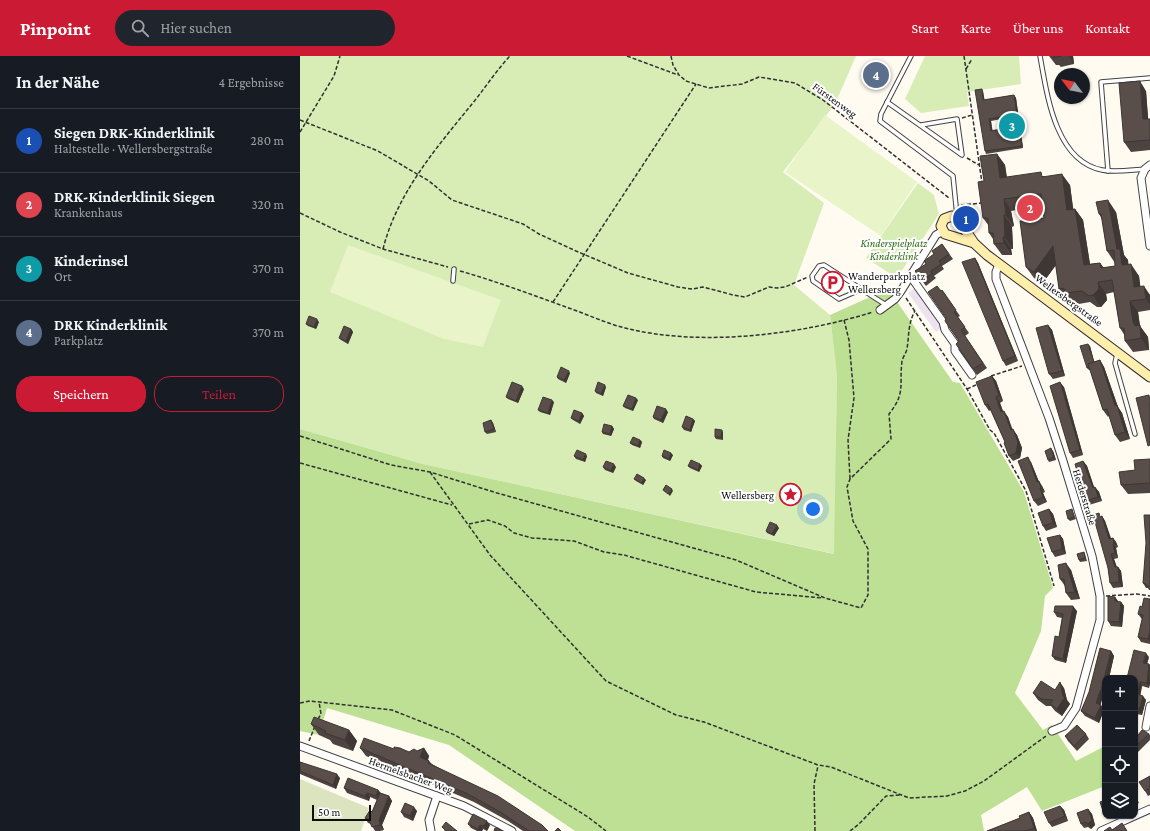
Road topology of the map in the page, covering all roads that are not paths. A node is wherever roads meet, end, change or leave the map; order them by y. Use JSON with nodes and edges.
{"nodes":[{"id":1,"x":911,"y":56,"type":"edge"},
{"id":2,"x":1040,"y":56,"type":"edge"},
{"id":3,"x":1150,"y":78,"type":"edge"},
{"id":4,"x":887,"y":102,"type":"junction"},
{"id":5,"x":921,"y":125,"type":"junction"},
{"id":6,"x":1147,"y":167,"type":"edge"},
{"id":7,"x":1108,"y":171,"type":"junction"},
{"id":8,"x":958,"y":218,"type":"junction"},
{"id":9,"x":943,"y":232,"type":"junction"},
{"id":10,"x":974,"y":243,"type":"junction"},
{"id":11,"x":1150,"y":246,"type":"edge"},
{"id":12,"x":999,"y":264,"type":"junction"},
{"id":13,"x":454,"y":269,"type":"road end"},
{"id":14,"x":910,"y":277,"type":"junction"},
{"id":15,"x":453,"y":281,"type":"dead end"},
{"id":16,"x":862,"y":289,"type":"junction"},
{"id":17,"x":887,"y":306,"type":"junction"},
{"id":18,"x":880,"y":310,"type":"road end"},
{"id":19,"x":1117,"y":351,"type":"junction"},
{"id":20,"x":972,"y":375,"type":"edge"},
{"id":21,"x":1150,"y":377,"type":"edge"},
{"id":22,"x":1135,"y":434,"type":"dead end"},
{"id":23,"x":1150,"y":706,"type":"edge"},
{"id":24,"x":1146,"y":726,"type":"dead end"},
{"id":25,"x":1052,"y":731,"type":"road end"},
{"id":26,"x":303,"y":747,"type":"edge"},
{"id":27,"x":437,"y":796,"type":"junction"},
{"id":28,"x":1150,"y":809,"type":"edge"},
{"id":29,"x":431,"y":831,"type":"edge"},
{"id":30,"x":512,"y":831,"type":"edge"},
{"id":31,"x":1101,"y":831,"type":"edge"}],
"edges":[{"from":1,"to":4,"type":"lane"},
{"from":2,"to":7,"type":"lane"},
{"from":3,"to":7,"type":"lane"},
{"from":4,"to":5,"type":"lane"},
{"from":4,"to":8,"type":"lane"},
{"from":5,"to":5,"type":"lane"},
{"from":6,"to":7,"type":"lane"},
{"from":6,"to":11,"type":"street"},
{"from":8,"to":9,"type":"street"},
{"from":8,"to":10,"type":"street","name":"Wellersbergstraße"},
{"from":9,"to":10,"type":"street","name":"Wellersbergstraße"},
{"from":9,"to":14,"type":"street"},
{"from":10,"to":12,"type":"street","name":"Wellersbergstraße"},
{"from":12,"to":19,"type":"street","name":"Wellersbergstraße"},
{"from":12,"to":25,"type":"street","name":"Herderstraße"},
{"from":13,"to":15,"type":"lane"},
{"from":14,"to":17,"type":"street"},
{"from":14,"to":20,"type":"street"},
{"from":16,"to":16,"type":"lane"},
{"from":16,"to":17,"type":"lane"},
{"from":17,"to":18,"type":"street"},
{"from":19,"to":21,"type":"street","name":"Wellersbergstraße"},
{"from":19,"to":22,"type":"lane"},
{"from":23,"to":24,"type":"street"},
{"from":26,"to":27,"type":"street","name":"Hermelsbacher Weg"},
{"from":27,"to":29,"type":"street"},
{"from":27,"to":30,"type":"street","name":"Hermelsbacher Weg"},
{"from":28,"to":31,"type":"street"}]}
